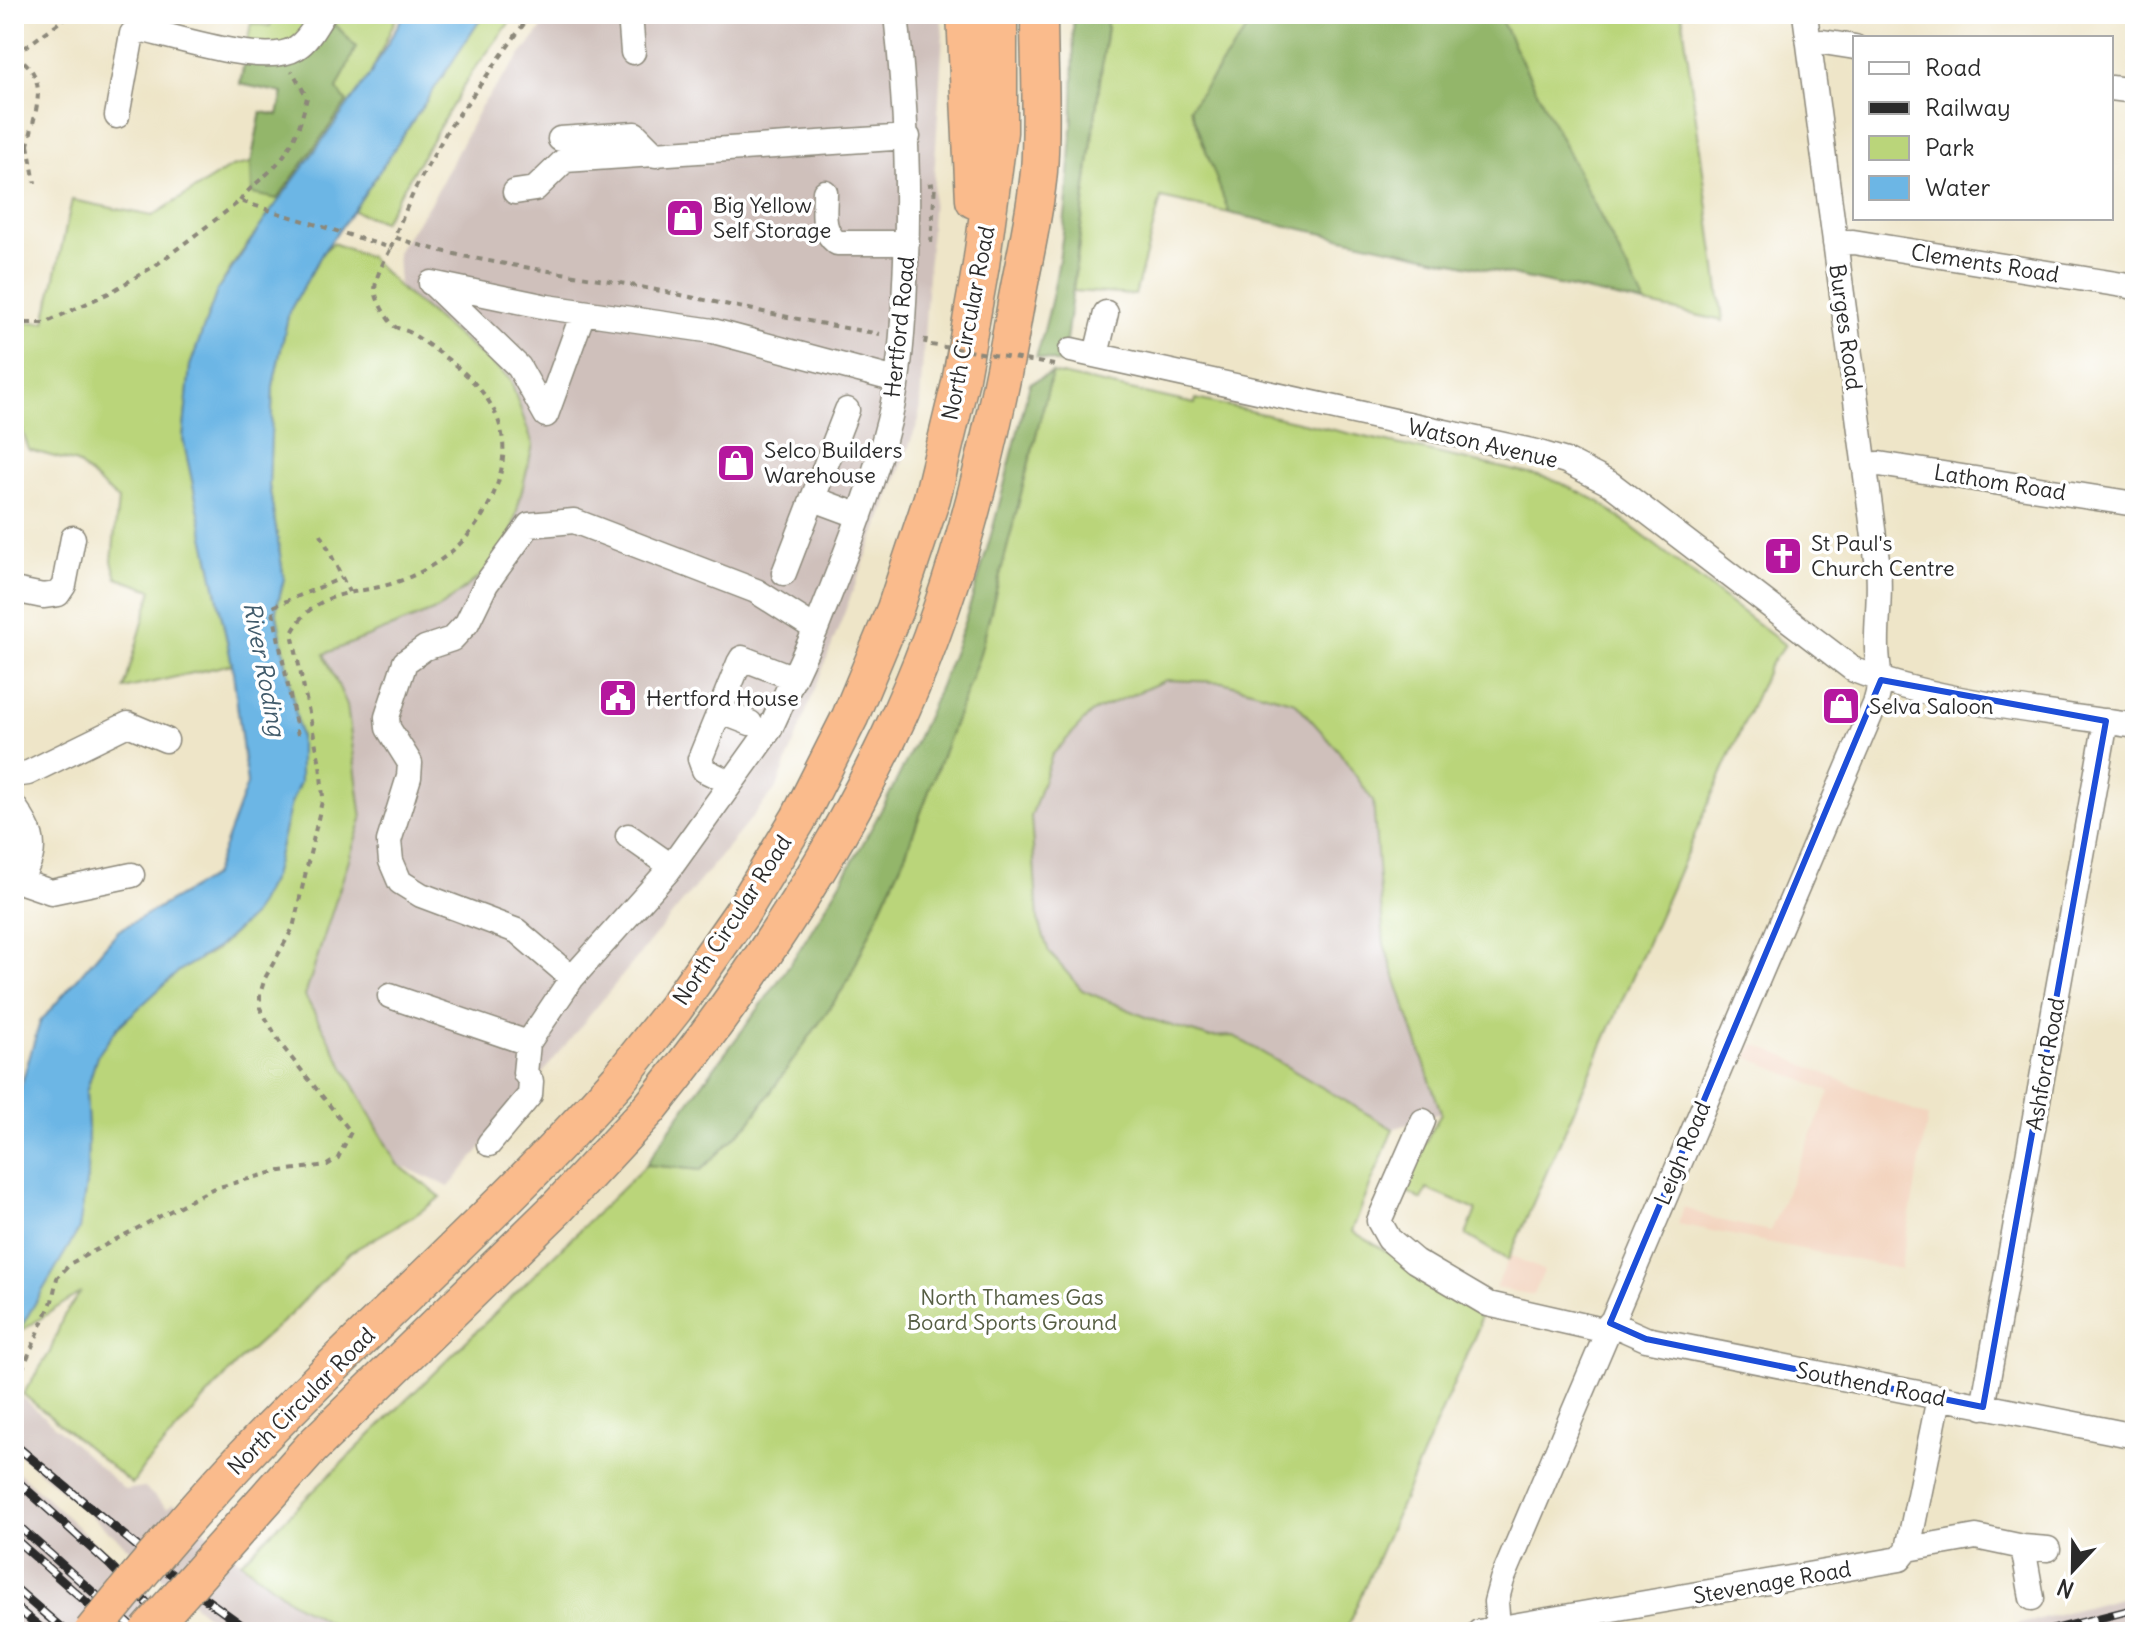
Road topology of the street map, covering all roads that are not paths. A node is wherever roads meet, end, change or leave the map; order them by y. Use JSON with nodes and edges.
{"nodes":[{"id":1,"x":323,"y":14,"type":"edge"},
{"id":2,"x":630,"y":14,"type":"edge"},
{"id":3,"x":896,"y":14,"type":"edge"},
{"id":4,"x":965,"y":14,"type":"edge"},
{"id":5,"x":999,"y":14,"type":"edge"},
{"id":6,"x":1039,"y":14,"type":"edge"},
{"id":7,"x":1057,"y":14,"type":"edge"},
{"id":8,"x":1805,"y":14,"type":"edge"},
{"id":9,"x":146,"y":22,"type":"edge"},
{"id":10,"x":1809,"y":44,"type":"junction"},
{"id":11,"x":1853,"y":47,"type":"edge"},
{"id":12,"x":633,"y":52,"type":"dead end"},
{"id":13,"x":2113,"y":88,"type":"edge"},
{"id":14,"x":2135,"y":91,"type":"edge"},
{"id":15,"x":117,"y":116,"type":"dead end"},
{"id":16,"x":908,"y":137,"type":"junction"},
{"id":17,"x":560,"y":139,"type":"dead end"},
{"id":18,"x":656,"y":155,"type":"junction"},
{"id":19,"x":1039,"y":171,"type":"junction"},
{"id":20,"x":515,"y":192,"type":"dead end"},
{"id":21,"x":825,"y":192,"type":"dead end"},
{"id":22,"x":907,"y":243,"type":"junction"},
{"id":23,"x":1835,"y":243,"type":"junction"},
{"id":24,"x":981,"y":265,"type":"junction"},
{"id":25,"x":2135,"y":287,"type":"edge"},
{"id":26,"x":583,"y":313,"type":"junction"},
{"id":27,"x":1106,"y":313,"type":"dead end"},
{"id":28,"x":1071,"y":350,"type":"dead end"},
{"id":29,"x":1096,"y":355,"type":"junction"},
{"id":30,"x":896,"y":380,"type":"junction"},
{"id":31,"x":847,"y":410,"type":"dead end"},
{"id":32,"x":1864,"y":465,"type":"junction"},
{"id":33,"x":814,"y":499,"type":"junction"},
{"id":34,"x":2135,"y":504,"type":"edge"},
{"id":35,"x":860,"y":516,"type":"junction"},
{"id":36,"x":73,"y":538,"type":"dead end"},
{"id":37,"x":784,"y":573,"type":"dead end"},
{"id":38,"x":14,"y":590,"type":"edge"},
{"id":39,"x":816,"y":629,"type":"junction"},
{"id":40,"x":794,"y":678,"type":"junction"},
{"id":41,"x":1881,"y":680,"type":"junction"},
{"id":42,"x":719,"y":711,"type":"junction"},
{"id":43,"x":2106,"y":721,"type":"junction"},
{"id":44,"x":750,"y":723,"type":"dead end"},
{"id":45,"x":2135,"y":726,"type":"edge"},
{"id":46,"x":166,"y":740,"type":"dead end"},
{"id":47,"x":14,"y":775,"type":"edge"},
{"id":48,"x":731,"y":783,"type":"junction"},
{"id":49,"x":14,"y":806,"type":"edge"},
{"id":50,"x":628,"y":836,"type":"dead end"},
{"id":51,"x":671,"y":866,"type":"junction"},
{"id":52,"x":132,"y":875,"type":"dead end"},
{"id":53,"x":17,"y":882,"type":"edge"},
{"id":54,"x":572,"y":978,"type":"junction"},
{"id":55,"x":390,"y":996,"type":"dead end"},
{"id":56,"x":528,"y":1043,"type":"junction"},
{"id":57,"x":1423,"y":1121,"type":"dead end"},
{"id":58,"x":489,"y":1144,"type":"dead end"},
{"id":59,"x":1608,"y":1327,"type":"junction"},
{"id":60,"x":1939,"y":1398,"type":"junction"},
{"id":61,"x":1983,"y":1407,"type":"junction"},
{"id":62,"x":2135,"y":1436,"type":"edge"},
{"id":63,"x":1908,"y":1549,"type":"junction"},
{"id":64,"x":2032,"y":1598,"type":"dead end"},
{"id":65,"x":1488,"y":1630,"type":"edge"},
{"id":66,"x":92,"y":1632,"type":"edge"},
{"id":67,"x":147,"y":1632,"type":"edge"}],
"edges":[{"from":1,"to":9,"type":"street"},
{"from":2,"to":12,"type":"street"},
{"from":3,"to":16,"type":"street","name":"Hertford Road"},
{"from":4,"to":24,"type":"highway"},
{"from":5,"to":24,"type":"highway","name":"North Circular Road"},
{"from":6,"to":19,"type":"highway","name":"North Circular Road"},
{"from":7,"to":19,"type":"highway"},
{"from":8,"to":10,"type":"street","name":"Burges Road"},
{"from":9,"to":15,"type":"street"},
{"from":10,"to":11,"type":"street"},
{"from":10,"to":23,"type":"street","name":"Burges Road"},
{"from":13,"to":14,"type":"street"},
{"from":16,"to":18,"type":"street"},
{"from":16,"to":22,"type":"street","name":"Hertford Road"},
{"from":17,"to":18,"type":"street"},
{"from":18,"to":20,"type":"street"},
{"from":19,"to":67,"type":"highway","name":"North Circular Road","bridge":true},
{"from":21,"to":22,"type":"street"},
{"from":22,"to":30,"type":"street","name":"Hertford Road"},
{"from":23,"to":25,"type":"street","name":"Clements Road"},
{"from":23,"to":32,"type":"street","name":"Burges Road"},
{"from":24,"to":66,"type":"highway","name":"North Circular Road","bridge":true},
{"from":26,"to":26,"type":"street"},
{"from":26,"to":30,"type":"street"},
{"from":27,"to":29,"type":"street"},
{"from":28,"to":29,"type":"street","name":"Watson Avenue"},
{"from":29,"to":41,"type":"street","name":"Watson Avenue"},
{"from":30,"to":35,"type":"street","name":"Hertford Road"},
{"from":31,"to":33,"type":"street"},
{"from":32,"to":34,"type":"street","name":"Lathom Road"},
{"from":32,"to":41,"type":"street","name":"Burges Road"},
{"from":33,"to":35,"type":"street"},
{"from":33,"to":37,"type":"street"},
{"from":35,"to":39,"type":"street","name":"Hertford Road"},
{"from":36,"to":38,"type":"street"},
{"from":39,"to":40,"type":"street","name":"Hertford Road"},
{"from":39,"to":54,"type":"street"},
{"from":40,"to":42,"type":"street"},
{"from":40,"to":48,"type":"street","name":"Hertford Road"},
{"from":41,"to":43,"type":"street"},
{"from":41,"to":59,"type":"street","name":"Leigh Road"},
{"from":42,"to":44,"type":"street"},
{"from":42,"to":48,"type":"street"},
{"from":43,"to":45,"type":"street"},
{"from":43,"to":61,"type":"street","name":"Ashford Road"},
{"from":46,"to":47,"type":"street"},
{"from":48,"to":51,"type":"street","name":"Hertford Road"},
{"from":49,"to":53,"type":"street"},
{"from":50,"to":51,"type":"street"},
{"from":51,"to":54,"type":"street","name":"Hertford Road"},
{"from":52,"to":53,"type":"street"},
{"from":54,"to":56,"type":"street","name":"Hertford Road"},
{"from":55,"to":56,"type":"street"},
{"from":56,"to":58,"type":"street"},
{"from":57,"to":59,"type":"street","name":"Southend Road"},
{"from":59,"to":60,"type":"street","name":"Southend Road"},
{"from":59,"to":65,"type":"street","name":"Leigh Road"},
{"from":60,"to":61,"type":"street","name":"Southend Road"},
{"from":60,"to":63,"type":"street"},
{"from":61,"to":62,"type":"street","name":"Southend Road"},
{"from":63,"to":64,"type":"street","name":"Stevenage Road"},
{"from":63,"to":65,"type":"street","name":"Stevenage Road"}]}
